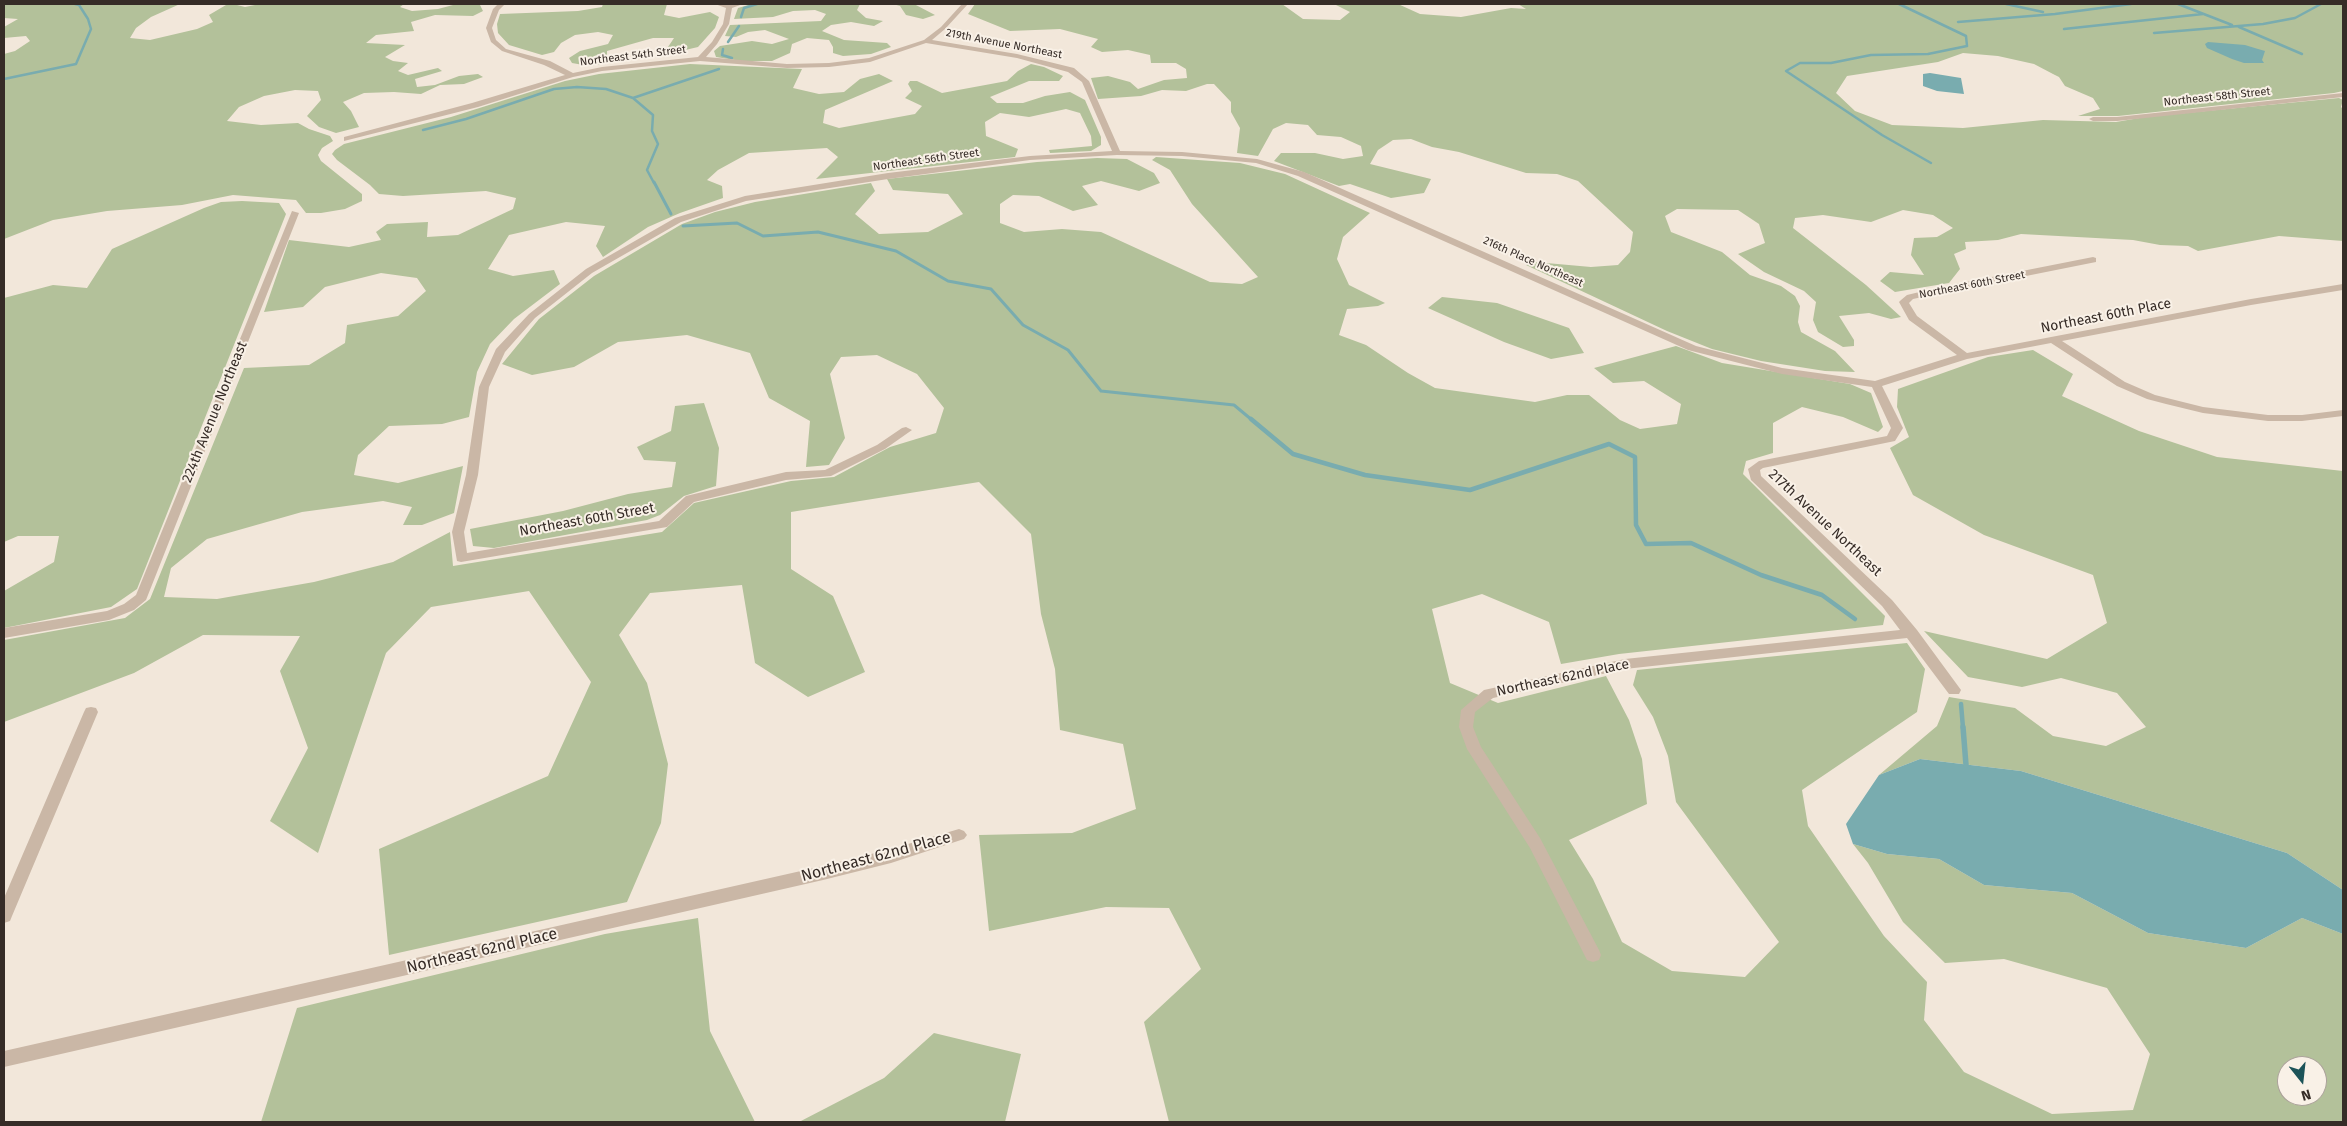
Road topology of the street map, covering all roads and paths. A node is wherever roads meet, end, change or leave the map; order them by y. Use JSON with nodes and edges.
{"nodes":[{"id":1,"x":502,"y":4,"type":"edge"},
{"id":2,"x":718,"y":4,"type":"edge"},
{"id":3,"x":740,"y":4,"type":"edge"},
{"id":4,"x":965,"y":4,"type":"edge"},
{"id":5,"x":729,"y":7,"type":"junction"},
{"id":6,"x":926,"y":41,"type":"junction"},
{"id":7,"x":700,"y":59,"type":"junction"},
{"id":8,"x":572,"y":75,"type":"junction"},
{"id":9,"x":2343,"y":95,"type":"edge"},
{"id":10,"x":2093,"y":119,"type":"dead end"},
{"id":11,"x":347,"y":139,"type":"dead end"},
{"id":12,"x":1117,"y":153,"type":"junction"},
{"id":13,"x":1182,"y":154,"type":"joint"},
{"id":14,"x":295,"y":213,"type":"dead end"},
{"id":15,"x":2093,"y":260,"type":"dead end"},
{"id":16,"x":2343,"y":288,"type":"edge"},
{"id":17,"x":2054,"y":340,"type":"junction"},
{"id":18,"x":1965,"y":356,"type":"junction"},
{"id":19,"x":1876,"y":384,"type":"junction"},
{"id":20,"x":2343,"y":413,"type":"edge"},
{"id":21,"x":906,"y":430,"type":"dead end"},
{"id":22,"x":461,"y":558,"type":"joint"},
{"id":23,"x":1912,"y":633,"type":"junction"},
{"id":24,"x":4,"y":634,"type":"edge"},
{"id":25,"x":1954,"y":690,"type":"dead end"},
{"id":26,"x":91,"y":712,"type":"dead end"},
{"id":27,"x":959,"y":835,"type":"dead end"},
{"id":28,"x":4,"y":916,"type":"edge"},
{"id":29,"x":1593,"y":955,"type":"dead end"},
{"id":30,"x":4,"y":1059,"type":"edge"}],
"edges":[{"from":1,"to":8,"type":"street"},
{"from":2,"to":5,"type":"street"},
{"from":3,"to":5,"type":"street"},
{"from":4,"to":6,"type":"street"},
{"from":5,"to":7,"type":"street"},
{"from":6,"to":7,"type":"street","name":"Northeast 54th Street"},
{"from":6,"to":12,"type":"street","name":"219th Avenue Northeast"},
{"from":7,"to":8,"type":"street","name":"Northeast 54th Street"},
{"from":8,"to":11,"type":"street","name":"Northeast 54th Street"},
{"from":9,"to":10,"type":"street","name":"Northeast 58th Street"},
{"from":12,"to":13,"type":"street","name":"Northeast 56th Street"},
{"from":12,"to":22,"type":"street","name":"Northeast 56th Street"},
{"from":13,"to":19,"type":"street","name":"216th Place Northeast"},
{"from":14,"to":24,"type":"street","name":"224th Avenue Northeast"},
{"from":15,"to":18,"type":"street","name":"Northeast 60th Street"},
{"from":16,"to":17,"type":"street","name":"Northeast 60th Place"},
{"from":17,"to":18,"type":"street","name":"Northeast 60th Place"},
{"from":17,"to":20,"type":"street"},
{"from":18,"to":19,"type":"street","name":"Northeast 60th Place"},
{"from":19,"to":23,"type":"street","name":"217th Avenue Northeast"},
{"from":21,"to":22,"type":"street","name":"Northeast 60th Street"},
{"from":23,"to":25,"type":"street","name":"217th Avenue Northeast"},
{"from":23,"to":29,"type":"street","name":"Northeast 62nd Place"},
{"from":26,"to":28,"type":"street"},
{"from":27,"to":30,"type":"street","name":"Northeast 62nd Place"}]}
